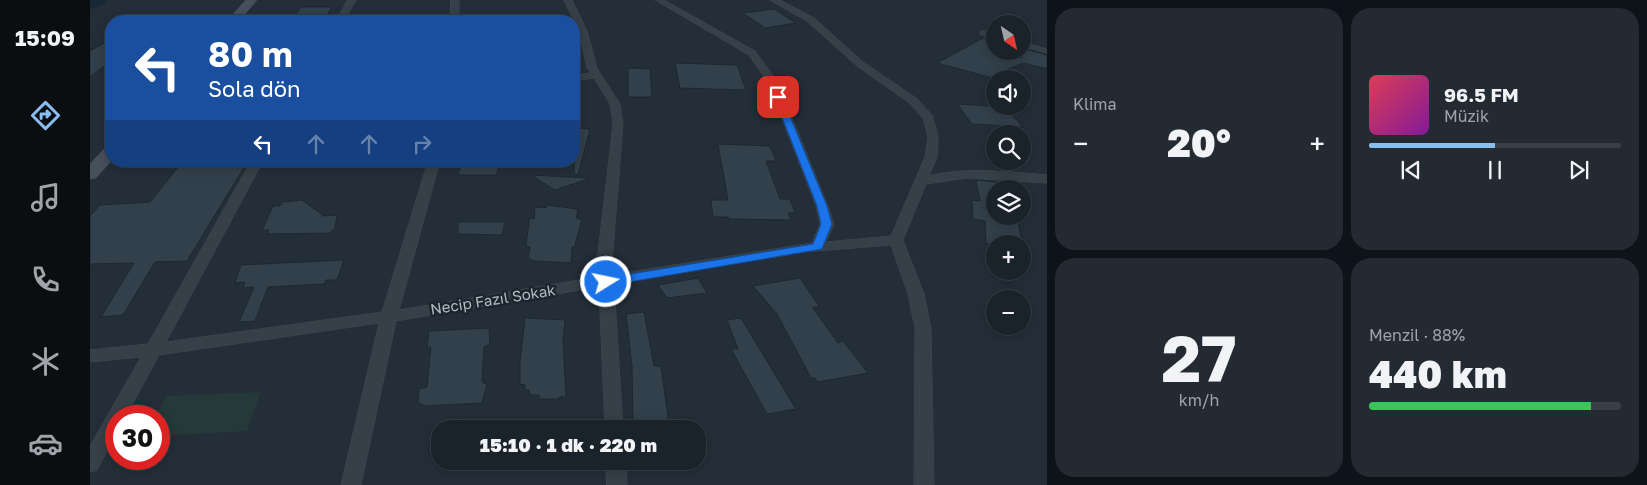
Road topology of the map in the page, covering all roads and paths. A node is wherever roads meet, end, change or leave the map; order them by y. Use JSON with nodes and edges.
{"nodes":[{"id":1,"x":252,"y":0,"type":"edge"},
{"id":2,"x":352,"y":0,"type":"edge"},
{"id":3,"x":455,"y":0,"type":"edge"},
{"id":4,"x":568,"y":0,"type":"edge"},
{"id":5,"x":659,"y":0,"type":"edge"},
{"id":6,"x":774,"y":0,"type":"edge"},
{"id":7,"x":238,"y":15,"type":"edge"},
{"id":8,"x":343,"y":15,"type":"edge"},
{"id":9,"x":455,"y":15,"type":"edge"},
{"id":10,"x":573,"y":15,"type":"edge"},
{"id":11,"x":580,"y":28,"type":"edge"},
{"id":12,"x":982,"y":33,"type":"dead end"},
{"id":13,"x":986,"y":34,"type":"edge"},
{"id":14,"x":1031,"y":46,"type":"edge"},
{"id":15,"x":1047,"y":50,"type":"edge"},
{"id":16,"x":580,"y":71,"type":"edge"},
{"id":17,"x":594,"y":72,"type":"junction"},
{"id":18,"x":580,"y":76,"type":"edge"},
{"id":19,"x":105,"y":159,"type":"edge"},
{"id":20,"x":254,"y":167,"type":"edge"},
{"id":21,"x":432,"y":167,"type":"edge"},
{"id":22,"x":90,"y":174,"type":"edge"},
{"id":23,"x":1047,"y":179,"type":"edge"},
{"id":24,"x":920,"y":182,"type":"junction"},
{"id":25,"x":896,"y":240,"type":"junction"},
{"id":26,"x":818,"y":247,"type":"junction"},
{"id":27,"x":606,"y":282,"type":"junction"},
{"id":28,"x":389,"y":316,"type":"junction"},
{"id":29,"x":153,"y":350,"type":"junction"},
{"id":30,"x":90,"y":356,"type":"edge"},
{"id":31,"x":123,"y":405,"type":"edge"},
{"id":32,"x":614,"y":420,"type":"edge"},
{"id":33,"x":105,"y":437,"type":"edge"},
{"id":34,"x":90,"y":464,"type":"edge"},
{"id":35,"x":616,"y":470,"type":"edge"},
{"id":36,"x":351,"y":485,"type":"edge"},
{"id":37,"x":617,"y":485,"type":"edge"},
{"id":38,"x":924,"y":485,"type":"edge"}],
"edges":[{"from":1,"to":7,"type":"main road"},
{"from":2,"to":8,"type":"street"},
{"from":3,"to":9,"type":"street"},
{"from":4,"to":10,"type":"street"},
{"from":5,"to":26,"type":"street"},
{"from":6,"to":24,"type":"street"},
{"from":11,"to":17,"type":"street"},
{"from":12,"to":13,"type":"lane"},
{"from":14,"to":15,"type":"lane"},
{"from":16,"to":17,"type":"street"},
{"from":17,"to":18,"type":"street"},
{"from":17,"to":27,"type":"street"},
{"from":19,"to":22,"type":"main road"},
{"from":20,"to":29,"type":"street"},
{"from":21,"to":28,"type":"street"},
{"from":23,"to":24,"type":"street"},
{"from":24,"to":25,"type":"street"},
{"from":25,"to":26,"type":"street","name":"Necip Fazıl Sokak"},
{"from":25,"to":38,"type":"street"},
{"from":26,"to":27,"type":"street","name":"Necip Fazıl Sokak"},
{"from":27,"to":28,"type":"street","name":"Necip Fazıl Sokak"},
{"from":27,"to":32,"type":"street"},
{"from":28,"to":29,"type":"street","name":"Necip Fazıl Sokak"},
{"from":28,"to":36,"type":"street"},
{"from":29,"to":30,"type":"street","name":"Necip Fazıl Sokak"},
{"from":29,"to":31,"type":"street"},
{"from":33,"to":34,"type":"street"},
{"from":35,"to":37,"type":"street"}]}
